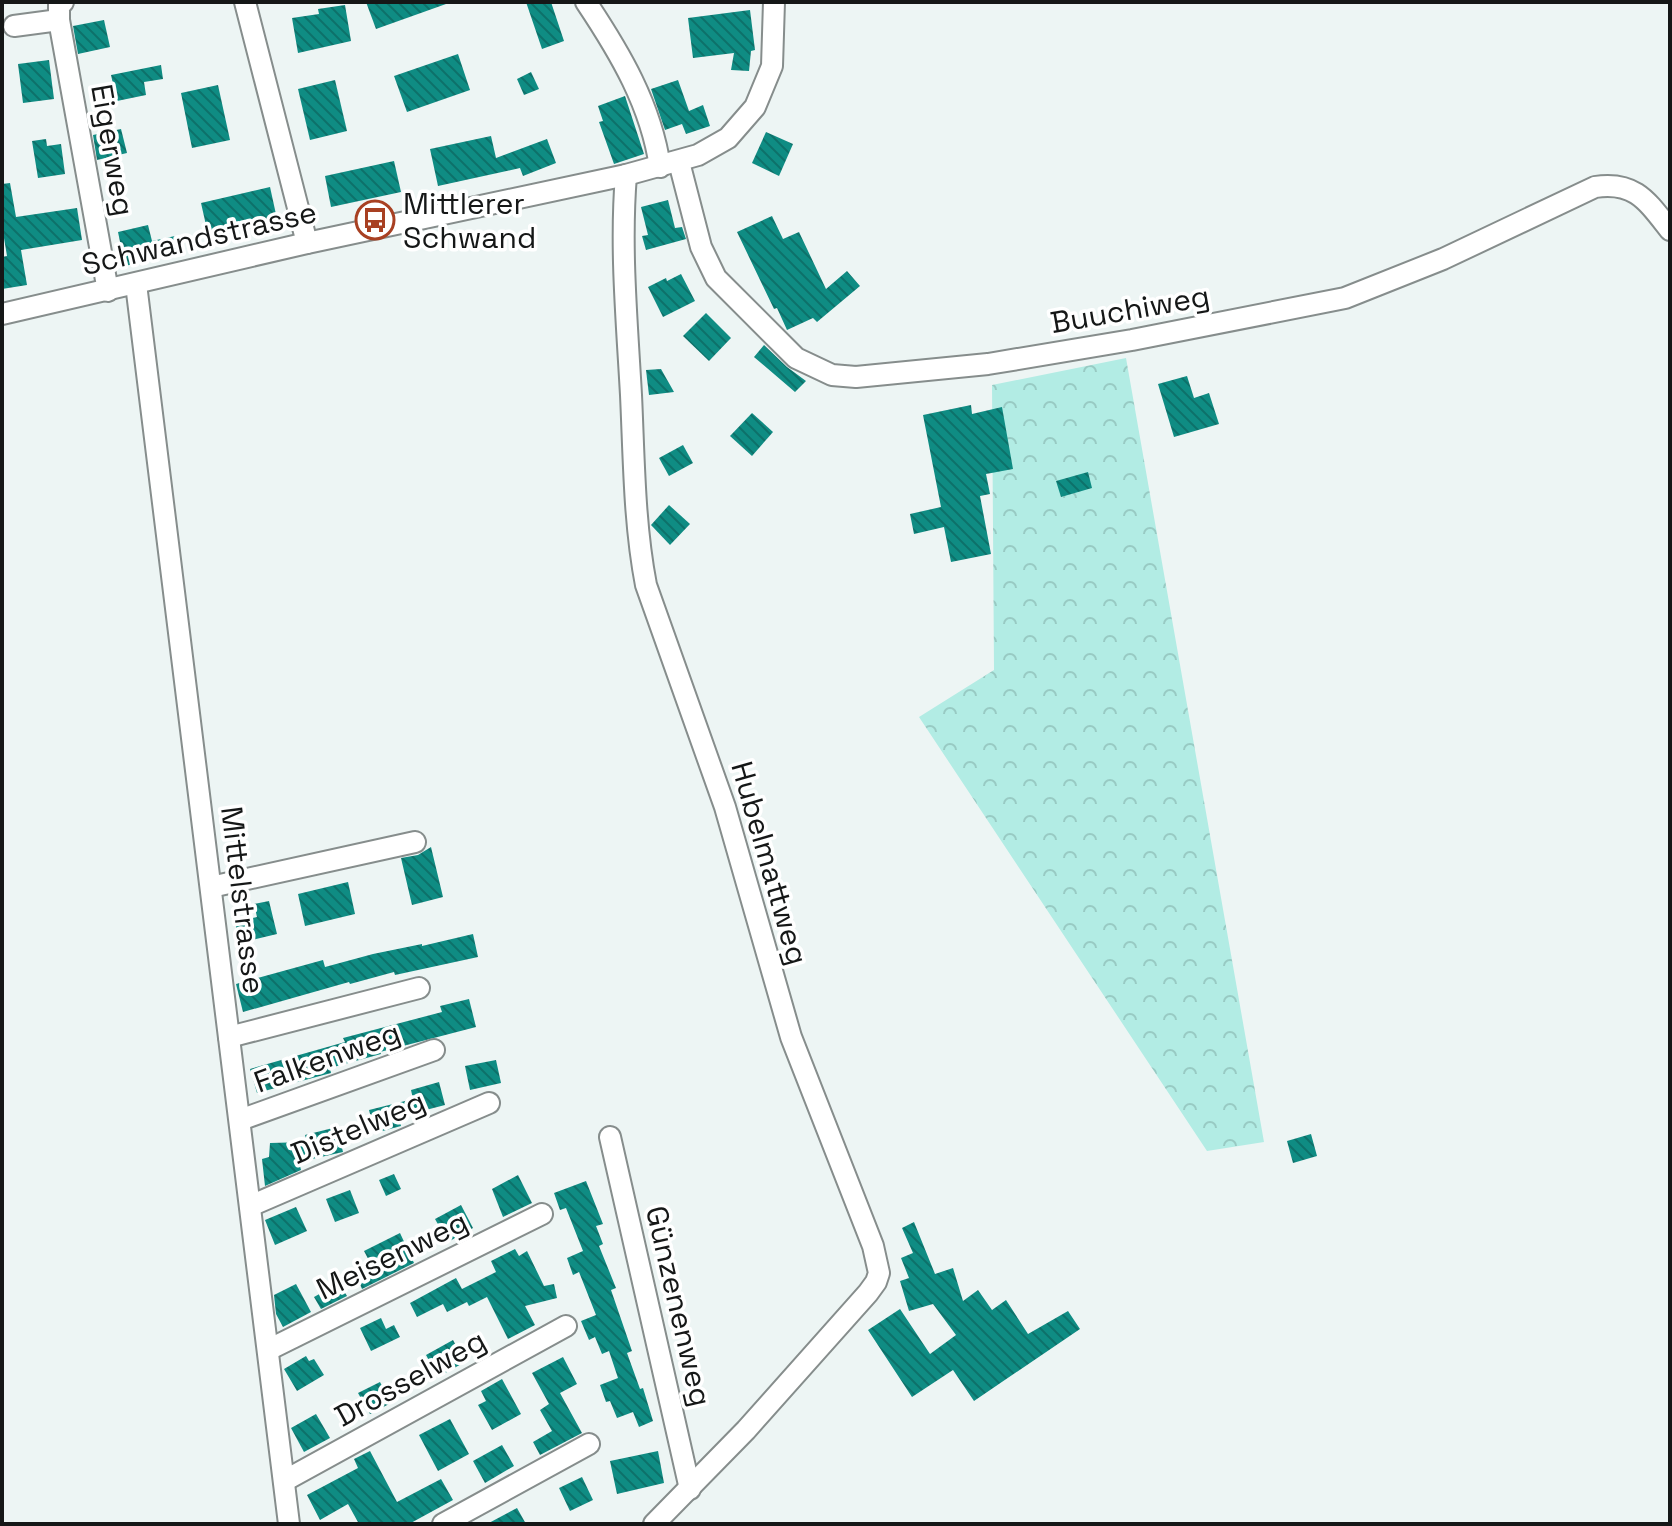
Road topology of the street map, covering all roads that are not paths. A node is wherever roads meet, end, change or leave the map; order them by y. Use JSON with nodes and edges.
{"nodes":[{"id":1,"x":245,"y":2,"type":"edge"},
{"id":2,"x":586,"y":2,"type":"edge"},
{"id":3,"x":774,"y":2,"type":"edge"},
{"id":4,"x":61,"y":11,"type":"edge"},
{"id":5,"x":14,"y":26,"type":"dead end"},
{"id":6,"x":669,"y":164,"type":"junction"},
{"id":7,"x":626,"y":175,"type":"junction"},
{"id":8,"x":1670,"y":230,"type":"edge"},
{"id":9,"x":307,"y":243,"type":"junction"},
{"id":10,"x":136,"y":284,"type":"junction"},
{"id":11,"x":108,"y":291,"type":"junction"},
{"id":12,"x":2,"y":314,"type":"edge"},
{"id":13,"x":415,"y":842,"type":"dead end"},
{"id":14,"x":211,"y":887,"type":"junction"},
{"id":15,"x":419,"y":988,"type":"dead end"},
{"id":16,"x":229,"y":1037,"type":"junction"},
{"id":17,"x":434,"y":1050,"type":"dead end"},
{"id":18,"x":489,"y":1103,"type":"dead end"},
{"id":19,"x":240,"y":1120,"type":"junction"},
{"id":20,"x":610,"y":1137,"type":"dead end"},
{"id":21,"x":250,"y":1206,"type":"junction"},
{"id":22,"x":542,"y":1214,"type":"dead end"},
{"id":23,"x":566,"y":1326,"type":"dead end"},
{"id":24,"x":268,"y":1350,"type":"junction"},
{"id":25,"x":589,"y":1444,"type":"dead end"},
{"id":26,"x":284,"y":1481,"type":"junction"},
{"id":27,"x":690,"y":1489,"type":"junction"},
{"id":28,"x":289,"y":1524,"type":"edge"},
{"id":29,"x":443,"y":1524,"type":"edge"},
{"id":30,"x":654,"y":1524,"type":"edge"}],
"edges":[{"from":1,"to":9,"type":"street"},
{"from":2,"to":6,"type":"street","name":"Buuchiweg"},
{"from":3,"to":6,"type":"street","name":"Schwandstrasse"},
{"from":4,"to":5,"type":"street","name":"Eigerweg"},
{"from":4,"to":11,"type":"street","name":"Eigerweg"},
{"from":6,"to":7,"type":"street","name":"Schwandstrasse"},
{"from":6,"to":8,"type":"street","name":"Buuchiweg"},
{"from":7,"to":9,"type":"street","name":"Schwandstrasse"},
{"from":7,"to":27,"type":"street","name":"Hubelmattweg"},
{"from":9,"to":10,"type":"street","name":"Schwandstrasse"},
{"from":10,"to":11,"type":"street","name":"Schwandstrasse"},
{"from":10,"to":14,"type":"street","name":"Mittelstrasse"},
{"from":11,"to":12,"type":"street","name":"Schwandstrasse"},
{"from":13,"to":14,"type":"street"},
{"from":14,"to":16,"type":"street","name":"Mittelstrasse"},
{"from":15,"to":16,"type":"street"},
{"from":16,"to":19,"type":"street","name":"Mittelstrasse"},
{"from":17,"to":19,"type":"street","name":"Falkenweg"},
{"from":18,"to":21,"type":"street","name":"Distelweg"},
{"from":19,"to":21,"type":"street","name":"Mittelstrasse"},
{"from":20,"to":27,"type":"street","name":"Günzenenweg"},
{"from":21,"to":24,"type":"street","name":"Mittelstrasse"},
{"from":22,"to":24,"type":"street","name":"Meisenweg"},
{"from":23,"to":26,"type":"street","name":"Drosselweg"},
{"from":24,"to":26,"type":"street","name":"Mittelstrasse"},
{"from":25,"to":29,"type":"street"},
{"from":26,"to":28,"type":"street","name":"Mittelstrasse"},
{"from":27,"to":30,"type":"street"}]}
